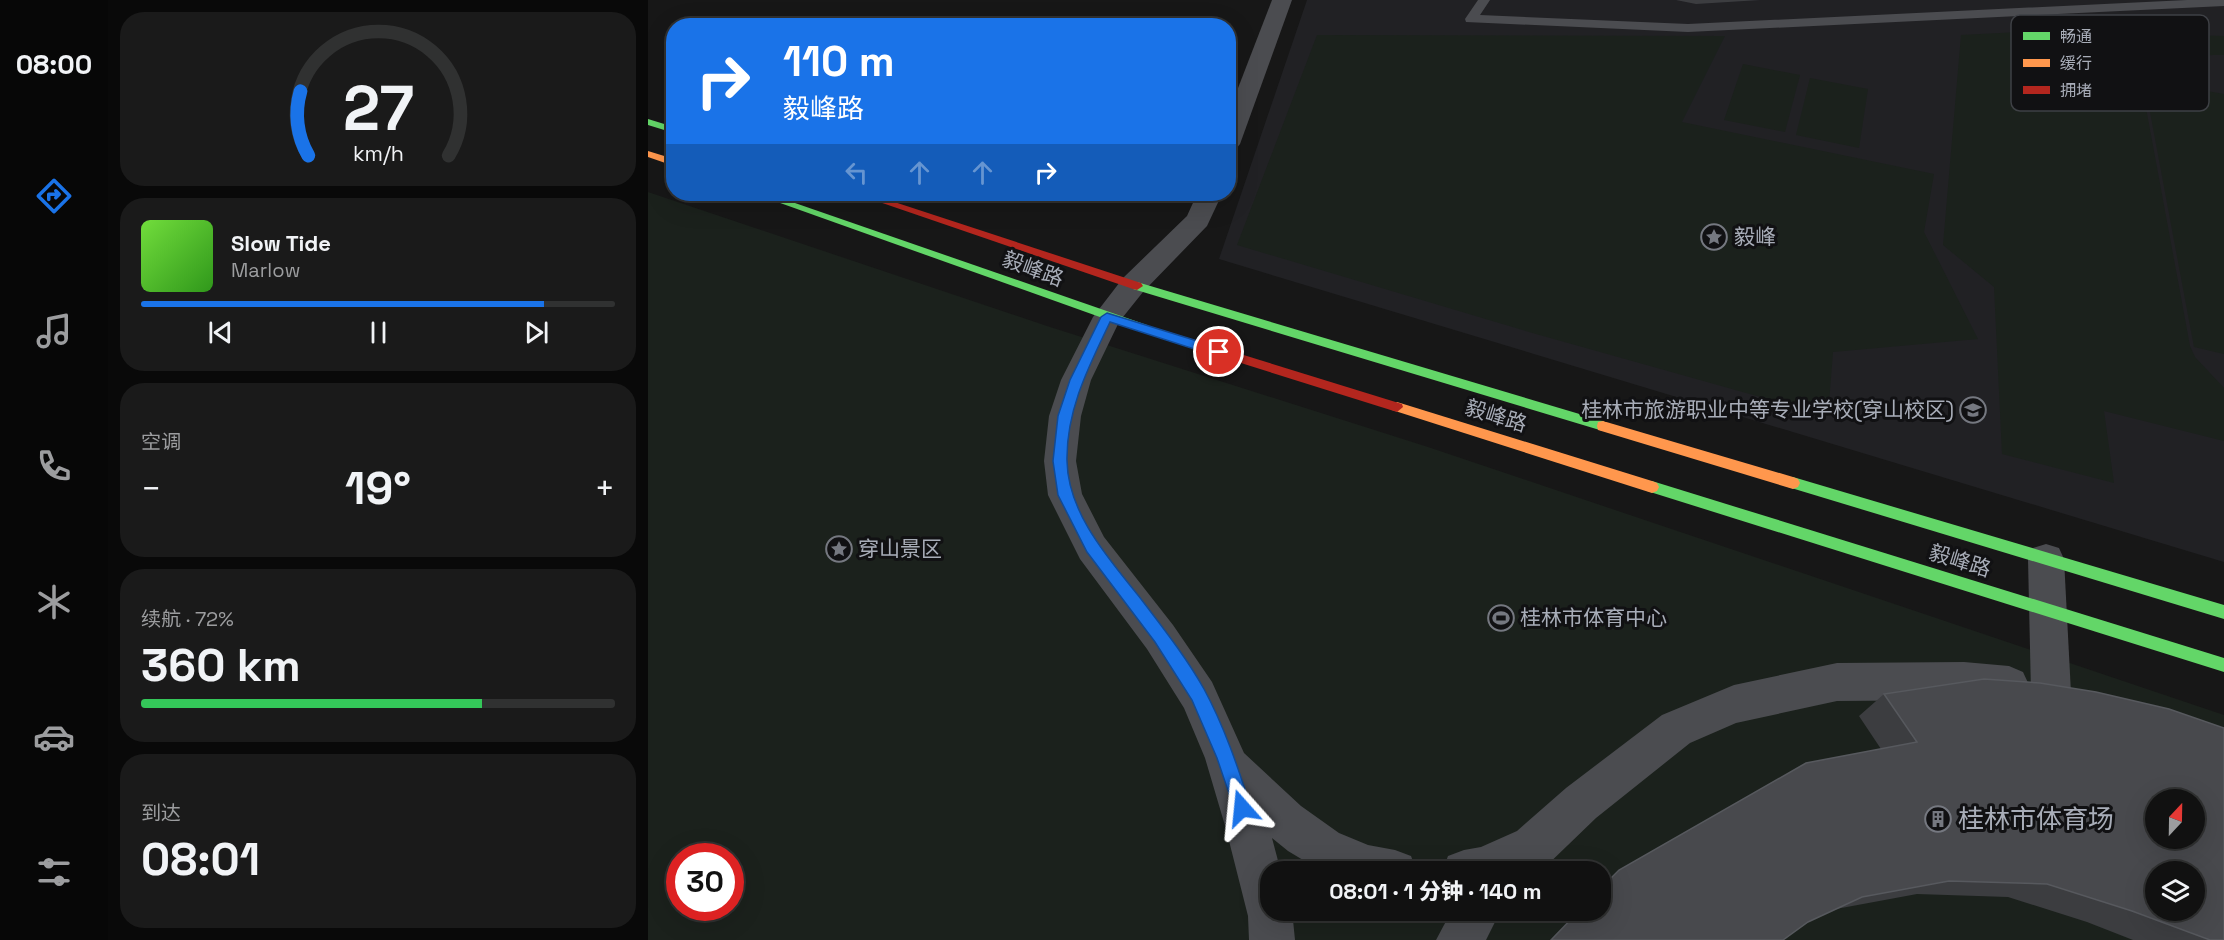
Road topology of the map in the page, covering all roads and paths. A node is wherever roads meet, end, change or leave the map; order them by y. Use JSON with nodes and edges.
{"nodes":[{"id":1,"x":1282,"y":0,"type":"edge"},
{"id":2,"x":1484,"y":0,"type":"edge"},
{"id":3,"x":1943,"y":0,"type":"edge"},
{"id":4,"x":2224,"y":2,"type":"edge"},
{"id":5,"x":1951,"y":15,"type":"junction"},
{"id":6,"x":648,"y":122,"type":"edge"},
{"id":7,"x":1236,"y":124,"type":"edge"},
{"id":8,"x":666,"y":128,"type":"edge"},
{"id":9,"x":648,"y":154,"type":"edge"},
{"id":10,"x":666,"y":160,"type":"edge"},
{"id":11,"x":780,"y":201,"type":"edge"},
{"id":12,"x":882,"y":201,"type":"edge"},
{"id":13,"x":1206,"y":201,"type":"edge"},
{"id":14,"x":1133,"y":285,"type":"junction"},
{"id":15,"x":1107,"y":317,"type":"junction"},
{"id":16,"x":2046,"y":559,"type":"junction"},
{"id":17,"x":2048,"y":610,"type":"junction"},
{"id":18,"x":2224,"y":612,"type":"edge"},
{"id":19,"x":2224,"y":665,"type":"edge"},
{"id":20,"x":1229,"y":766,"type":"junction"},
{"id":21,"x":1521,"y":859,"type":"edge"},
{"id":22,"x":1353,"y":861,"type":"edge"},
{"id":23,"x":1472,"y":921,"type":"edge"},
{"id":24,"x":1272,"y":940,"type":"edge"},
{"id":25,"x":1459,"y":940,"type":"edge"}],
"edges":[{"from":1,"to":7,"type":"street"},
{"from":2,"to":5,"type":"lane"},
{"from":3,"to":5,"type":"lane"},
{"from":4,"to":5,"type":"lane"},
{"from":6,"to":8,"type":"main road"},
{"from":9,"to":10,"type":"main road"},
{"from":11,"to":15,"type":"main road","name":"毅峰路"},
{"from":12,"to":14,"type":"main road","name":"毅峰路"},
{"from":13,"to":14,"type":"street"},
{"from":14,"to":15,"type":"street"},
{"from":14,"to":16,"type":"main road","name":"毅峰路"},
{"from":15,"to":17,"type":"main road","name":"毅峰路"},
{"from":15,"to":20,"type":"street"},
{"from":16,"to":17,"type":"street"},
{"from":16,"to":18,"type":"main road","name":"毅峰路"},
{"from":17,"to":19,"type":"main road","name":"毅峰路"},
{"from":17,"to":21,"type":"street"},
{"from":20,"to":22,"type":"street"},
{"from":20,"to":24,"type":"street"},
{"from":23,"to":25,"type":"street"}]}
